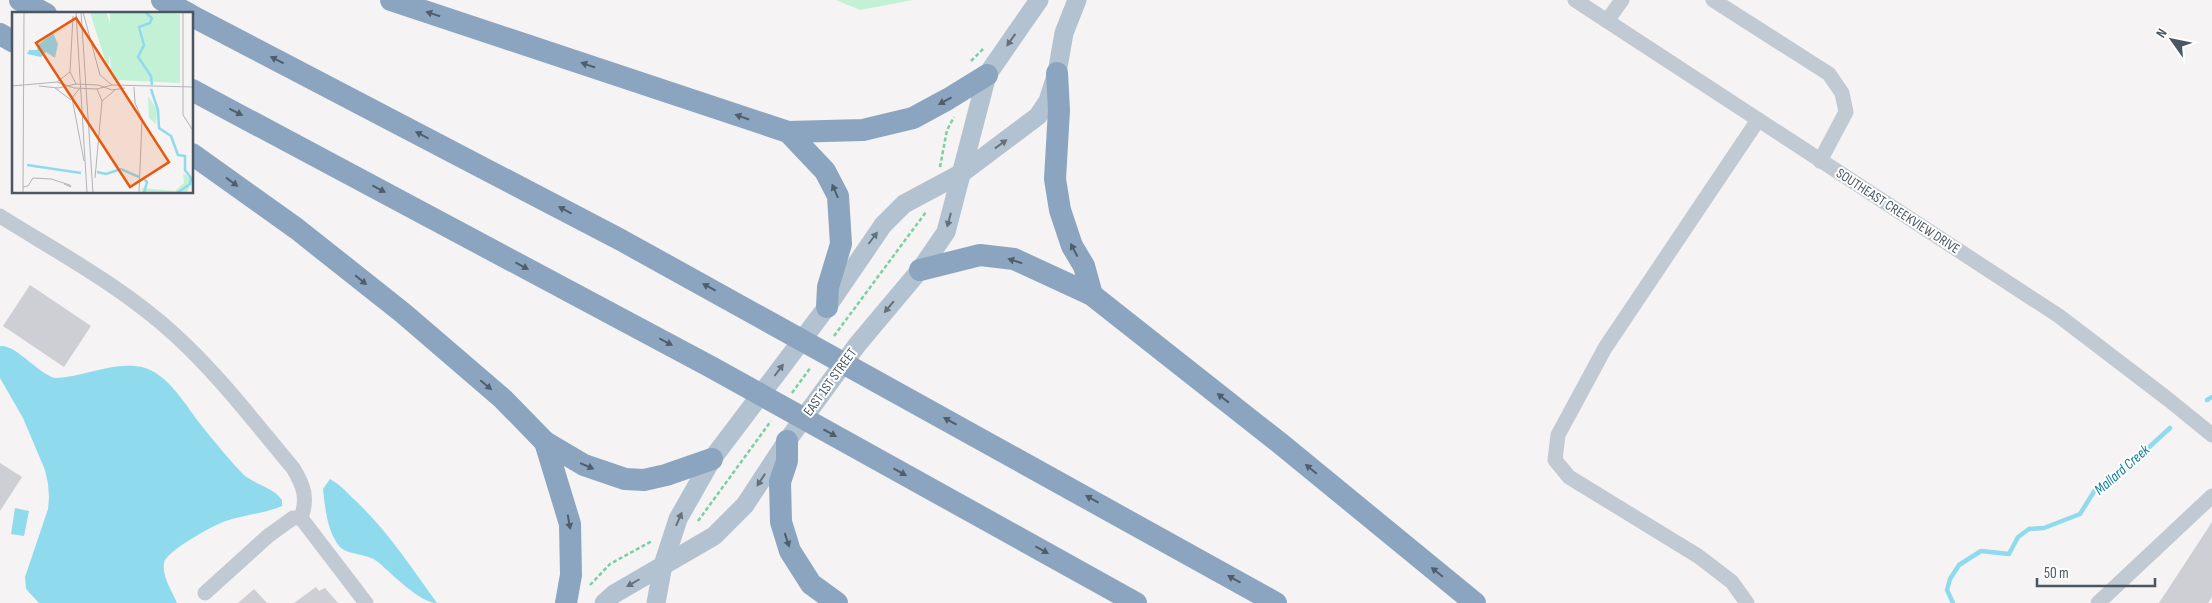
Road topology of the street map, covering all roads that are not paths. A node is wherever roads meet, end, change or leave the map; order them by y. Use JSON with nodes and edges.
{"nodes":[{"id":1,"x":20,"y":0,"type":"edge"},
{"id":2,"x":162,"y":0,"type":"edge"},
{"id":3,"x":390,"y":0,"type":"edge"},
{"id":4,"x":1039,"y":0,"type":"edge"},
{"id":5,"x":1077,"y":0,"type":"edge"},
{"id":6,"x":1576,"y":0,"type":"edge"},
{"id":7,"x":1622,"y":0,"type":"edge"},
{"id":8,"x":1713,"y":0,"type":"edge"},
{"id":9,"x":42,"y":12,"type":"edge"},
{"id":10,"x":185,"y":12,"type":"edge"},
{"id":11,"x":194,"y":17,"type":"edge"},
{"id":12,"x":1606,"y":20,"type":"junction"},
{"id":13,"x":0,"y":34,"type":"edge"},
{"id":14,"x":12,"y":41,"type":"edge"},
{"id":15,"x":1057,"y":73,"type":"junction"},
{"id":16,"x":987,"y":75,"type":"junction"},
{"id":17,"x":194,"y":91,"type":"edge"},
{"id":18,"x":1758,"y":120,"type":"junction"},
{"id":19,"x":788,"y":132,"type":"junction"},
{"id":20,"x":194,"y":155,"type":"edge"},
{"id":21,"x":1820,"y":161,"type":"junction"},
{"id":22,"x":962,"y":173,"type":"junction"},
{"id":23,"x":0,"y":216,"type":"edge"},
{"id":24,"x":920,"y":270,"type":"junction"},
{"id":25,"x":1092,"y":294,"type":"junction"},
{"id":26,"x":827,"y":306,"type":"junction"},
{"id":27,"x":2212,"y":435,"type":"edge"},
{"id":28,"x":787,"y":441,"type":"junction"},
{"id":29,"x":545,"y":442,"type":"junction"},
{"id":30,"x":712,"y":460,"type":"junction"},
{"id":31,"x":2212,"y":496,"type":"edge"},
{"id":32,"x":301,"y":518,"type":"junction"},
{"id":33,"x":663,"y":565,"type":"junction"},
{"id":34,"x":205,"y":593,"type":"dead end"},
{"id":35,"x":366,"y":603,"type":"edge"},
{"id":36,"x":566,"y":603,"type":"edge"},
{"id":37,"x":604,"y":603,"type":"edge"},
{"id":38,"x":656,"y":603,"type":"edge"},
{"id":39,"x":837,"y":603,"type":"edge"},
{"id":40,"x":1136,"y":603,"type":"edge"},
{"id":41,"x":1276,"y":603,"type":"edge"},
{"id":42,"x":1475,"y":603,"type":"edge"},
{"id":43,"x":1747,"y":603,"type":"edge"},
{"id":44,"x":2098,"y":603,"type":"edge"}],
"edges":[{"from":1,"to":9,"type":"highway"},
{"from":2,"to":10,"type":"highway"},
{"from":19,"to":3,"type":"highway","one_way":true},
{"from":4,"to":16,"type":"main road","name":"EAST 1ST STREET","one_way":true},
{"from":5,"to":15,"type":"main road"},
{"from":6,"to":12,"type":"street","name":"SOUTHEAST CREEKVIEW DRIVE"},
{"from":7,"to":12,"type":"street"},
{"from":8,"to":21,"type":"street"},
{"from":41,"to":11,"type":"highway","one_way":true},
{"from":12,"to":18,"type":"street","name":"SOUTHEAST CREEKVIEW DRIVE"},
{"from":13,"to":14,"type":"highway"},
{"from":22,"to":15,"type":"main road","one_way":true},
{"from":25,"to":15,"type":"highway","one_way":true},
{"from":16,"to":19,"type":"highway","one_way":true},
{"from":16,"to":22,"type":"main road","name":"EAST 1ST STREET"},
{"from":17,"to":40,"type":"highway","one_way":true},
{"from":18,"to":21,"type":"street","name":"SOUTHEAST CREEKVIEW DRIVE"},
{"from":18,"to":43,"type":"street"},
{"from":26,"to":19,"type":"highway","one_way":true},
{"from":20,"to":29,"type":"highway","one_way":true},
{"from":21,"to":27,"type":"street","name":"SOUTHEAST CREEKVIEW DRIVE"},
{"from":22,"to":24,"type":"main road","name":"EAST 1ST STREET","one_way":true},
{"from":26,"to":22,"type":"main road","one_way":true},
{"from":23,"to":32,"type":"street"},
{"from":25,"to":24,"type":"highway","one_way":true},
{"from":24,"to":28,"type":"main road","name":"EAST 1ST STREET","one_way":true},
{"from":42,"to":25,"type":"highway","one_way":true},
{"from":30,"to":26,"type":"main road","one_way":true},
{"from":28,"to":33,"type":"main road","name":"EAST 1ST STREET","one_way":true},
{"from":28,"to":39,"type":"highway","one_way":true},
{"from":29,"to":30,"type":"highway","one_way":true},
{"from":29,"to":36,"type":"highway","one_way":true},
{"from":33,"to":30,"type":"main road","one_way":true},
{"from":31,"to":44,"type":"street"},
{"from":32,"to":34,"type":"street"},
{"from":32,"to":35,"type":"street"},
{"from":33,"to":37,"type":"main road","name":"EAST 1ST STREET","one_way":true},
{"from":33,"to":38,"type":"main road"}]}
